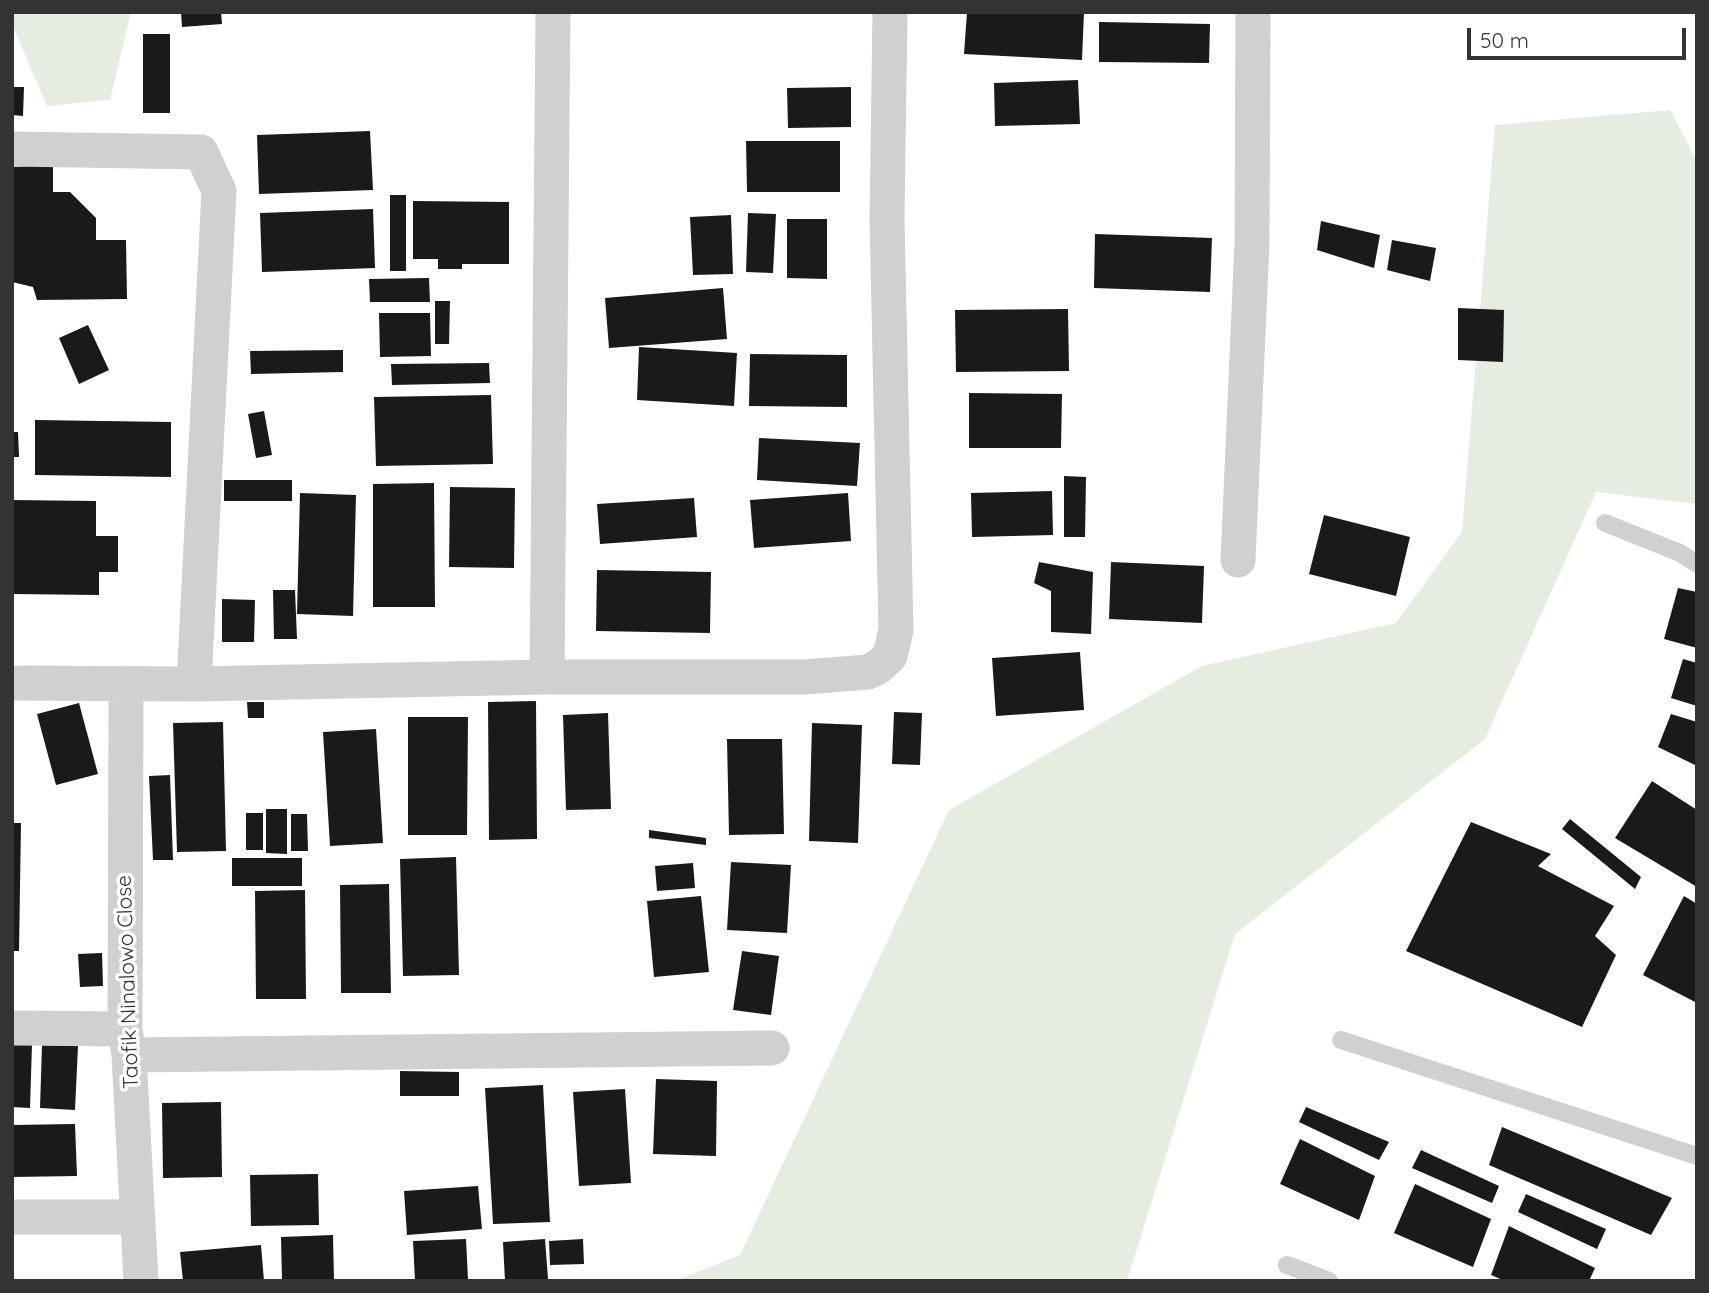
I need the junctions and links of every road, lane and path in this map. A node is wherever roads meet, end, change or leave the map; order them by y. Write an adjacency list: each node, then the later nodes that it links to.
1 (554, 12): 8 (street)
2 (890, 12): 8 (street)
3 (1253, 12): 6 (street)
4 (12, 149): 11 (street)
5 (1605, 523): 7 (lane)
6 (1238, 560)
7 (1697, 564)
8 (547, 677): 11 (street)
9 (12, 683): 10 (street)
10 (127, 684): 11 (street); 14 (street, Taofik Ninalowo Close)
11 (194, 684)
12 (12, 1028): 14 (street)
13 (1341, 1040): 16 (lane)
14 (127, 1042): 15 (street); 18 (street, Taofik Ninalowo Close)
15 (772, 1048)
16 (1697, 1156)
17 (12, 1217): 18 (street)
18 (138, 1217): 20 (street, Taofik Ninalowo Close)
19 (1287, 1265): 21 (lane)
20 (141, 1281)
21 (1329, 1281)

